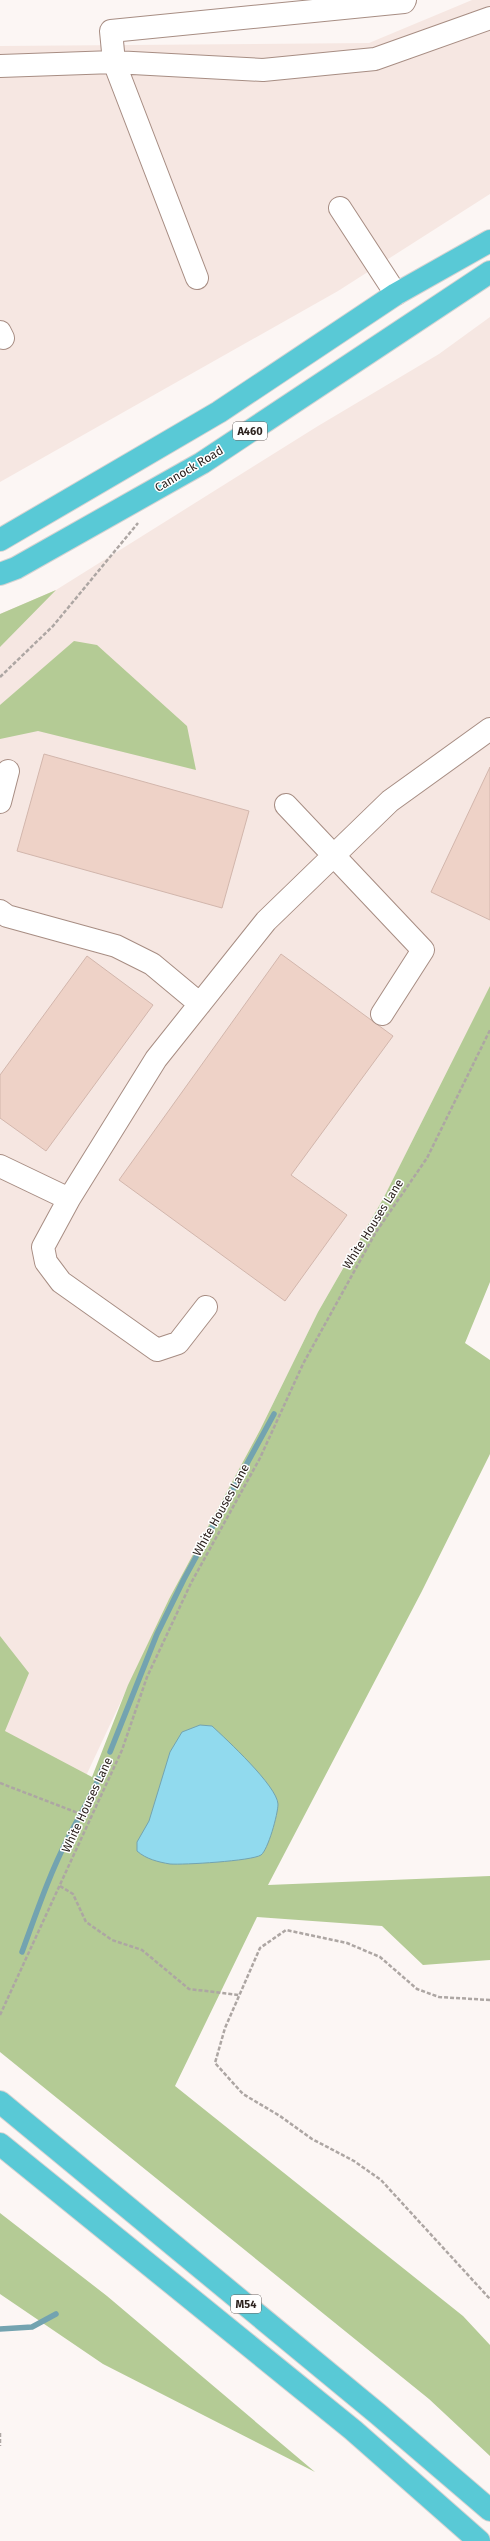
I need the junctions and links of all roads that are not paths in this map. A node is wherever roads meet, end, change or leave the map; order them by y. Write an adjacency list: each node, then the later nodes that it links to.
1 (406, 0): 3 (street)
2 (490, 18): 3 (street)
3 (114, 62): 4 (street); 8 (street)
4 (0, 66)
5 (340, 208): 9 (street)
6 (490, 241): 9 (highway, A460)
7 (490, 272): 11 (highway, Cannock Road / A460)
8 (197, 278)
9 (396, 294): 10 (highway, A460)
10 (0, 540)
11 (0, 574)
12 (490, 729): 16 (street)
13 (8, 772): 14 (street)
14 (0, 802)
15 (286, 805): 16 (street)
16 (334, 856): 18 (street); 19 (street)
17 (0, 911): 18 (street)
18 (200, 1004): 21 (street)
19 (382, 1014)
20 (0, 1166): 21 (street)
21 (69, 1199): 22 (street)
22 (206, 1307)
23 (0, 2102): 25 (highway, M54)
24 (0, 2144): 26 (highway, M54)
25 (490, 2510)
26 (480, 2541)

